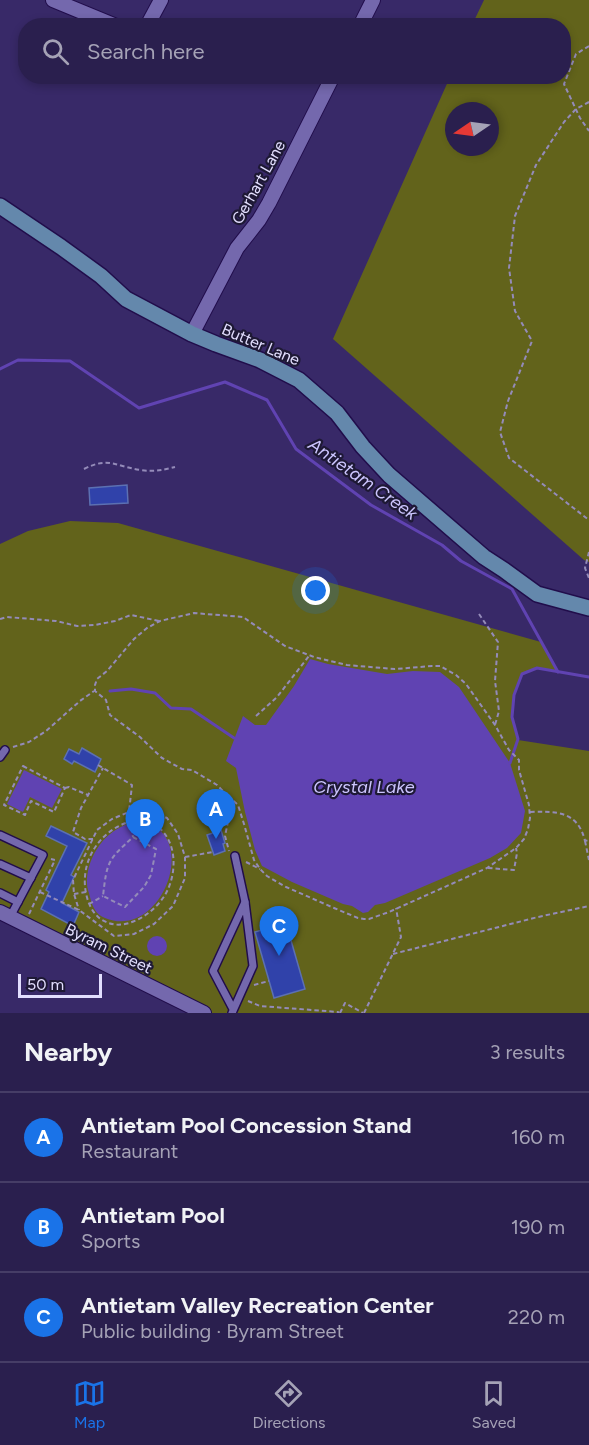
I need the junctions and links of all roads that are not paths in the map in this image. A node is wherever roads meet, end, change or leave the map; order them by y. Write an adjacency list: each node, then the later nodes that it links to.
1 (53, 0): 4 (street)
2 (161, 0): 5 (street)
3 (373, 0): 6 (street)
4 (97, 18)
5 (151, 18)
6 (364, 18)
7 (329, 84): 9 (street, Gerhart Lane)
8 (0, 206): 9 (street, Butter Lane)
9 (192, 334): 10 (street, Butter Lane)
10 (589, 608)
11 (5, 750): 12 (lane)
12 (0, 757)
13 (0, 835): 16 (lane)
14 (235, 856): 19 (lane)
15 (0, 864): 16 (lane)
16 (31, 878): 18 (lane)
17 (0, 893): 18 (lane)
18 (18, 902): 20 (lane)
19 (245, 902): 21 (lane); 21 (lane)
20 (5, 915): 22 (street, Byram Street)
21 (232, 1011)
22 (204, 1013)

